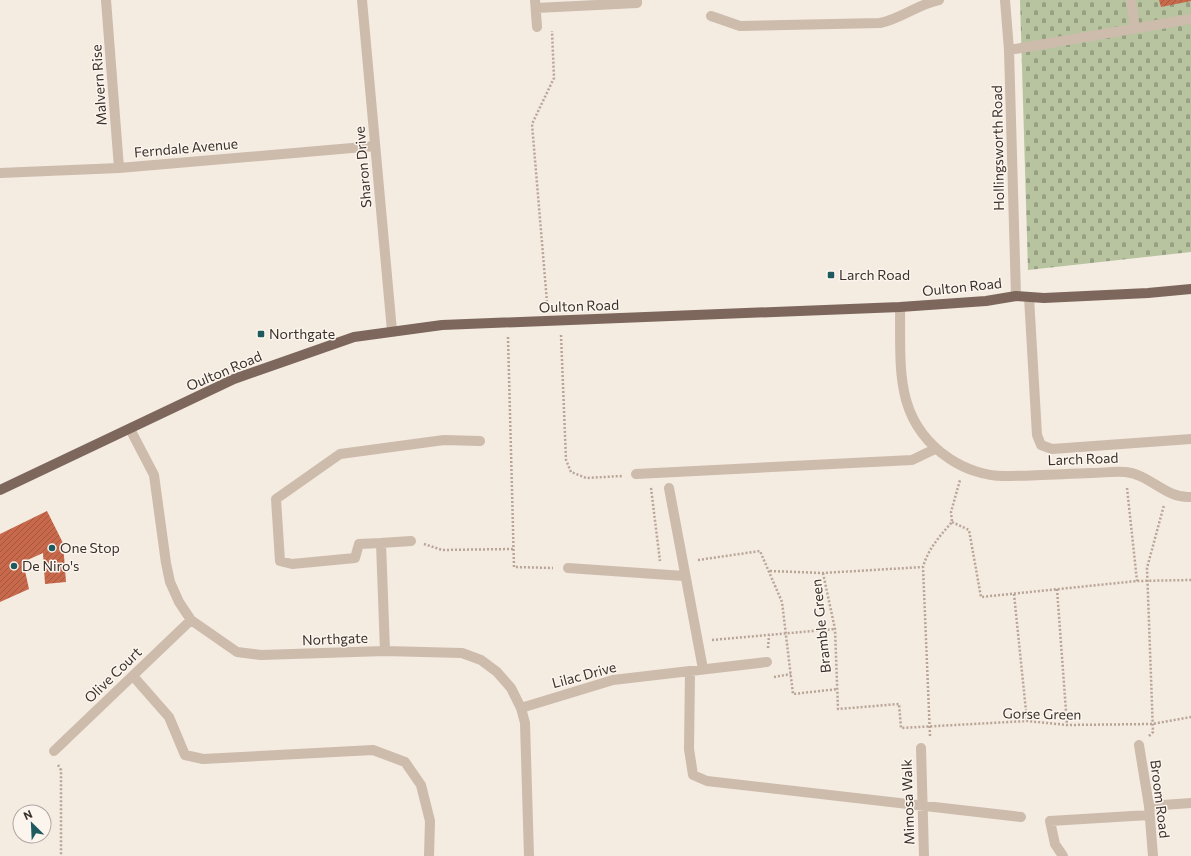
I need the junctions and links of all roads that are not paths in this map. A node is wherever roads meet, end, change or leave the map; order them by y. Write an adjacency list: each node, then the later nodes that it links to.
1 (106, 0): 14 (street, Malvern Rise)
2 (362, 0): 13 (street, Sharon Drive)
3 (637, 0): 7 (street)
4 (939, 0): 8 (street)
5 (1006, 0): 12 (street, Hollingsworth Road)
6 (1131, 0): 11 (street)
7 (535, 4): 10 (street)
8 (711, 16)
9 (1191, 19): 11 (street)
10 (537, 27)
11 (1135, 29): 12 (street)
12 (1009, 50): 17 (street, Hollingsworth Road)
13 (375, 146): 14 (street, Ferndale Avenue); 20 (street, Sharon Drive)
14 (119, 168): 15 (street, Ferndale Avenue)
15 (0, 173)
16 (1191, 289): 18 (main road, Oulton Road)
17 (1016, 296): 18 (main road, Oulton Road); 19 (main road, Oulton Road)
18 (1029, 297): 22 (street)
19 (900, 307): 20 (main road, Oulton Road); 24 (street, Larch Road)
20 (392, 331): 21 (main road, Oulton Road)
21 (130, 429): 27 (main road, Oulton Road); 33 (street, Northgate)
22 (1191, 439)
23 (480, 441): 30 (street)
24 (935, 449): 25 (street); 28 (street, Larch Road)
25 (636, 474)
26 (669, 488): 32 (street)
27 (0, 490)
28 (1191, 497)
29 (411, 541): 30 (street)
30 (381, 543): 34 (street)
31 (571, 568): 32 (street)
32 (684, 576): 36 (street)
33 (191, 620): 34 (street, Northgate); 38 (street, Olive Court)
34 (385, 651): 39 (street, Northgate)
35 (767, 662): 36 (street, Lilac Drive)
36 (703, 669): 37 (street, Lilac Drive)
37 (690, 671): 39 (street, Lilac Drive); 44 (street)
38 (133, 676): 42 (street, Olive Court); 47 (street)
39 (521, 708): 48 (street, Northgate)
40 (1139, 745): 45 (street, Broom Road)
41 (921, 748): 44 (street, Mimosa Walk)
42 (54, 751)
43 (1191, 803): 45 (street)
44 (923, 806): 46 (street); 49 (street, Mimosa Walk)
45 (1149, 810): 50 (street); 51 (street, Broom Road)
46 (1021, 817)
47 (429, 856)
48 (529, 856)
49 (924, 856)
50 (1062, 856)
51 (1153, 856)

